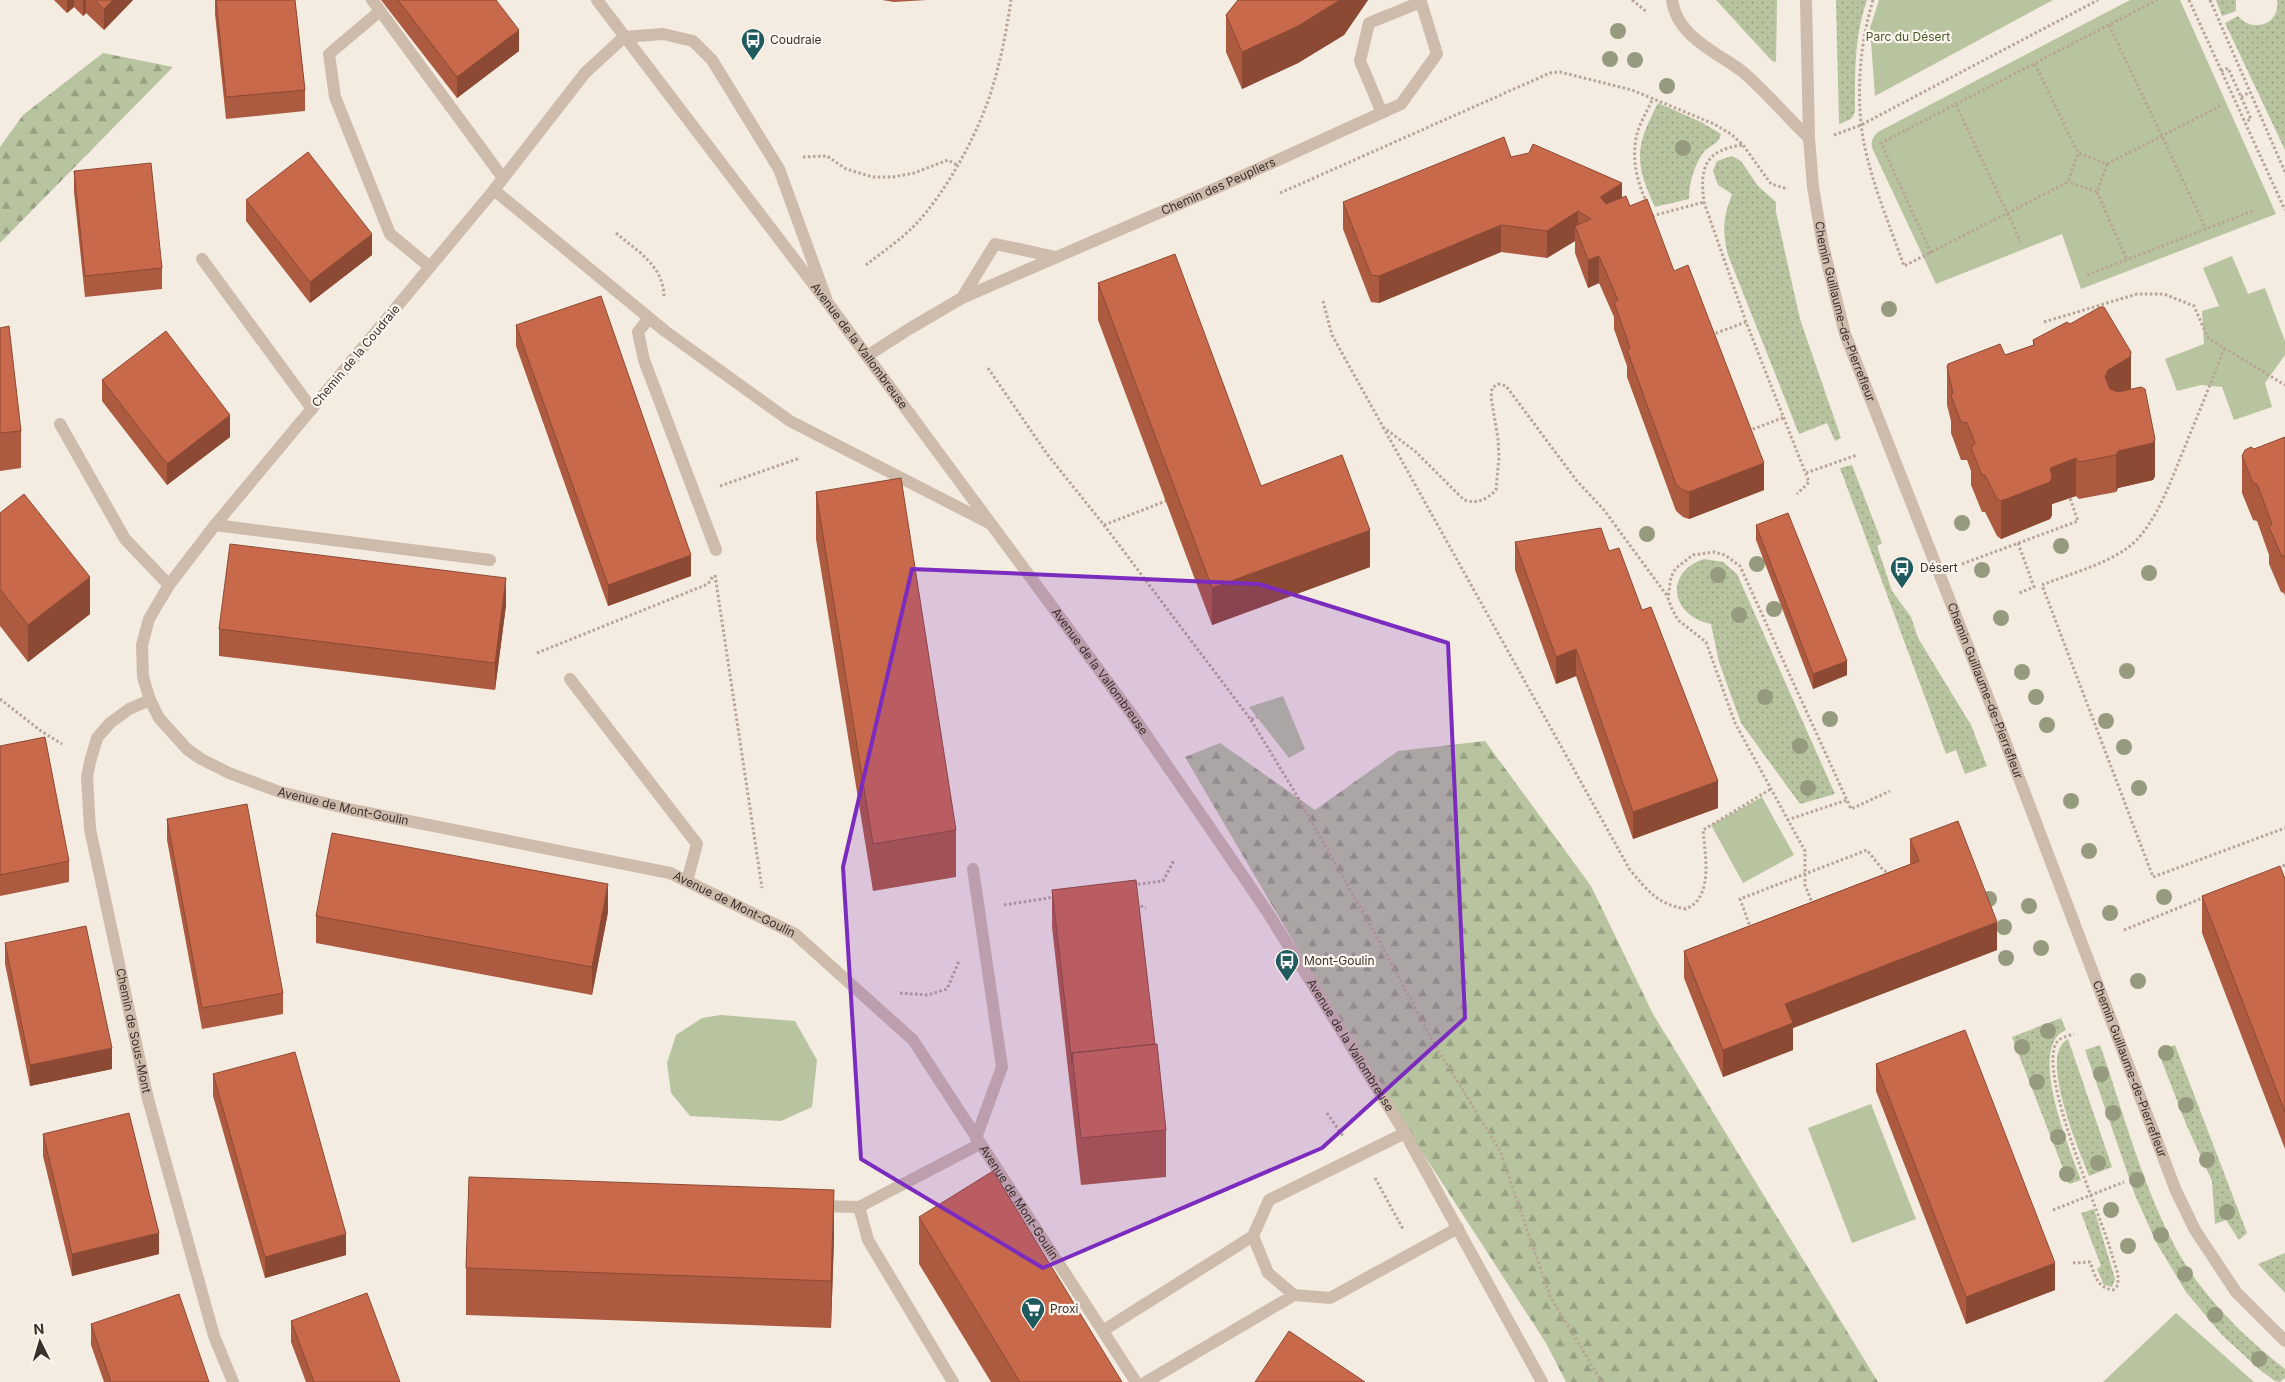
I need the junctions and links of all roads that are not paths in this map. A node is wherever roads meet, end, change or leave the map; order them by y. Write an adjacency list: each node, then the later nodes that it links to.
1 (372, 0): 5 (street)
2 (597, 0): 6 (street, Avenue de la Vallombreuse)
3 (1672, 0): 8 (street)
4 (1806, 0): 8 (street, Chemin Guillaume-de-Pierrefleur)
5 (380, 11): 9 (street); 13 (street)
6 (624, 37): 9 (street, Chemin de la Coudraie); 15 (street, Avenue de la Vallombreuse); 15 (street)
7 (1382, 113): 7 (street, Chemin des Peupliers); 11 (street, Chemin des Peupliers)
8 (1808, 138): 37 (street, Chemin Guillaume-de-Pierrefleur)
9 (503, 178): 10 (street, Chemin de la Coudraie)
10 (494, 190): 13 (street, Chemin de la Coudraie); 16 (street)
11 (1056, 257): 14 (street, Chemin des Peupliers); 14 (street, Chemin des Peupliers)
12 (202, 259): 18 (street)
13 (430, 266): 18 (street, Chemin de la Coudraie)
14 (962, 298): 17 (street, Chemin des Peupliers)
15 (827, 302): 17 (street, Avenue de la Vallombreuse)
16 (649, 318): 20 (street); 22 (street)
17 (867, 356): 20 (street, Avenue de la Vallombreuse)
18 (312, 409): 21 (street, Chemin de la Coudraie)
19 (60, 424): 24 (street)
20 (988, 523): 29 (street, Avenue de la Vallombreuse)
21 (215, 525): 23 (street); 24 (street, Chemin de la Coudraie)
22 (716, 550)
23 (490, 560)
24 (169, 585): 26 (street, Chemin de la Coudraie)
25 (570, 679): 28 (street)
26 (150, 700): 28 (street, Avenue de Mont-Goulin); 38 (street, Chemin de Sous-Mont)
27 (973, 869): 30 (street)
28 (687, 881): 30 (street, Avenue de Mont-Goulin)
29 (1405, 1133): 33 (street, Avenue de la Vallombreuse); 34 (street)
30 (978, 1141): 32 (street); 36 (street, Avenue de Mont-Goulin)
31 (810, 1206): 32 (street)
32 (859, 1207): 39 (street)
33 (1458, 1228): 35 (street); 42 (street, Avenue de la Vallombreuse)
34 (1253, 1236): 35 (street); 36 (street)
35 (1294, 1295): 41 (street)
36 (1104, 1330): 40 (street, Avenue de Mont-Goulin)
37 (2285, 1341)
38 (233, 1382)
39 (953, 1382)
40 (1136, 1382)
41 (1146, 1382)
42 (1542, 1382)

